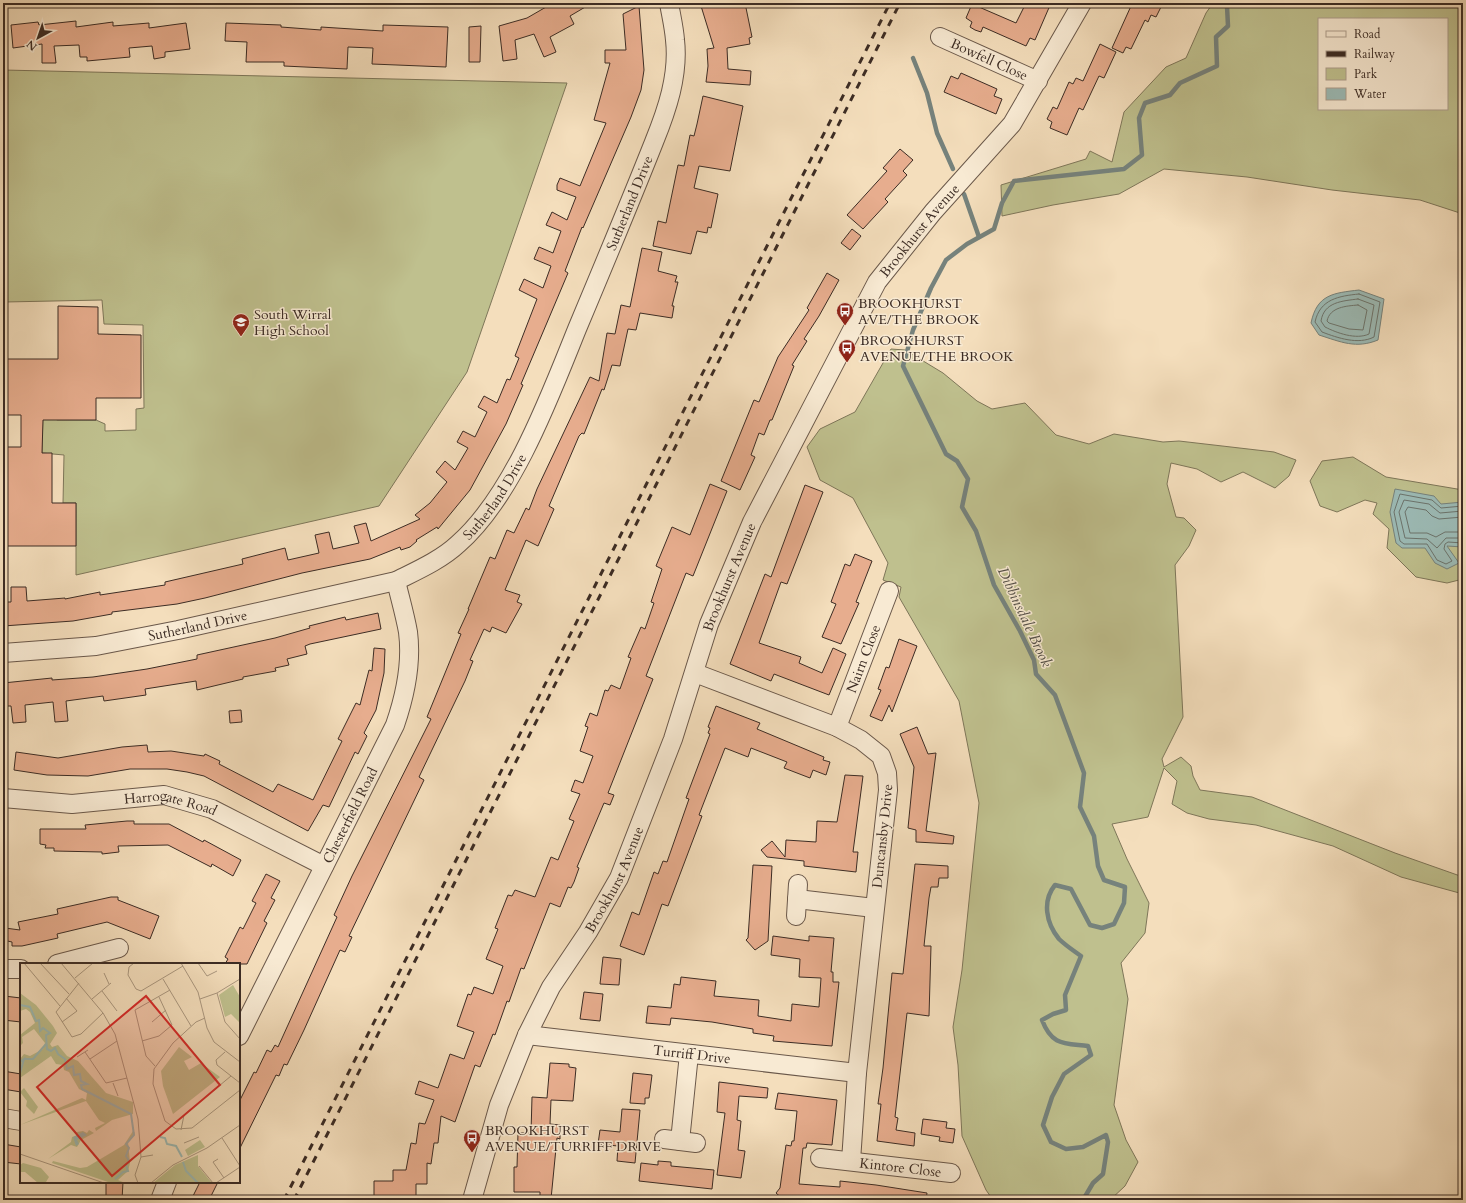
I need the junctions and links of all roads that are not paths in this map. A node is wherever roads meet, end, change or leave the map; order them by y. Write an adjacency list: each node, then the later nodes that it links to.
1 (669, 3): 5 (street, Sutherland Drive)
2 (1082, 3): 4 (street, Brookhurst Avenue)
3 (940, 37): 4 (street, Bowfell Close)
4 (1038, 81): 8 (street, Brookhurst Avenue)
5 (396, 581): 7 (street, Sutherland Drive); 11 (street, Chesterfield Road)
6 (889, 590): 9 (street, Nairn Close)
7 (3, 653)
8 (695, 673): 9 (street, Duncansby Drive); 19 (street, Brookhurst Avenue)
9 (837, 727): 12 (street, Duncansby Drive)
10 (3, 798): 11 (street, Harrogate Road)
11 (324, 866): 18 (street, Chesterfield Road)
12 (874, 908): 13 (street); 21 (street, Duncansby Drive)
13 (796, 916)
14 (119, 948): 15 (street)
15 (61, 963)
16 (3, 969): 17 (street)
17 (20, 969)
18 (240, 1034)
19 (527, 1035): 20 (street, Turriff Drive); 30 (street, Brookhurst Avenue)
20 (689, 1054): 21 (street, Turriff Drive); 24 (street)
21 (857, 1073): 26 (street, Kintore Close)
22 (3, 1118): 23 (street)
23 (20, 1121)
24 (680, 1141)
25 (820, 1158): 26 (street, Kintore Close)
26 (851, 1161): 27 (street, Kintore Close)
27 (951, 1173)
28 (167, 1183): 29 (street)
29 (160, 1200)
30 (472, 1200)

